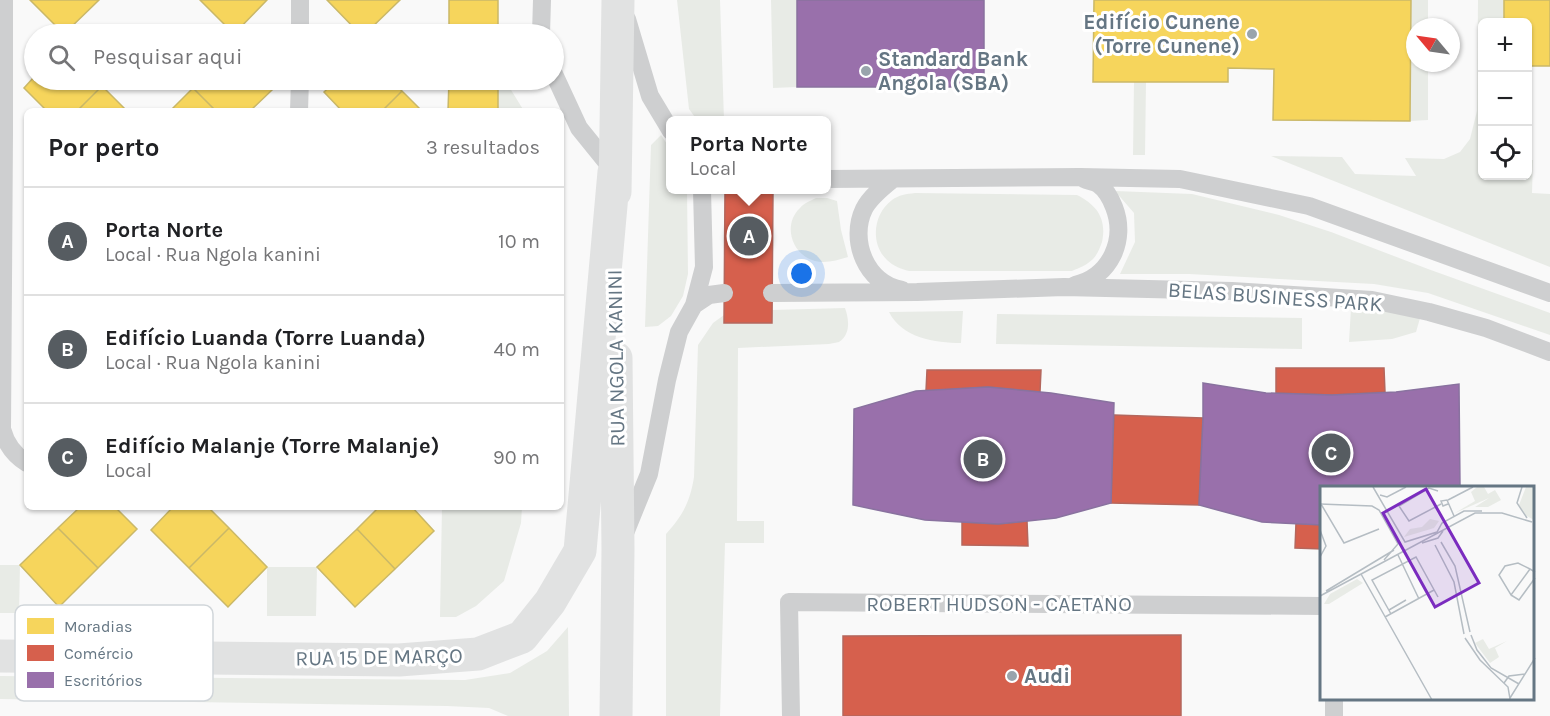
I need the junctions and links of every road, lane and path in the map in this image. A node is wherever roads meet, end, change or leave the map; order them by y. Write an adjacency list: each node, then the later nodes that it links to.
1 (3, 0): 23 (lane)
2 (300, 0): 5 (lane)
3 (542, 0): 6 (lane)
4 (620, 0): 10 (lane); 11 (street, RUA NGOLA KANINI)
5 (300, 24)
6 (541, 24)
7 (300, 90): 9 (lane)
8 (561, 90): 11 (lane)
9 (299, 108)
10 (666, 123)
11 (614, 172): 24 (street, RUA NGOLA KANINI); 28 (street, RUA 15 DE MARÇO)
12 (1080, 177): 13 (lane); 16 (lane, BELAS BUSINESS PARK); 20 (lane)
13 (893, 178): 14 (lane); 17 (lane, BELAS BUSINESS PARK)
14 (831, 179)
15 (702, 194): 21 (lane)
16 (1064, 287): 17 (lane, BELAS BUSINESS PARK); 22 (lane, BELAS BUSINESS PARK)
17 (917, 292): 19 (lane, BELAS BUSINESS PARK)
18 (724, 293): 21 (lane)
19 (772, 293)
20 (1550, 293)
21 (694, 305): 24 (lane)
22 (1550, 352)
23 (24, 461)
24 (618, 549): 29 (street, RUA NGOLA KANINI)
25 (1320, 606): 30 (lane, ROBERT HUDSON - CAETANO)
26 (0, 656): 27 (street, RUA 15 DE MARÇO)
27 (15, 656)
28 (213, 658)
29 (616, 716)
30 (791, 716)

